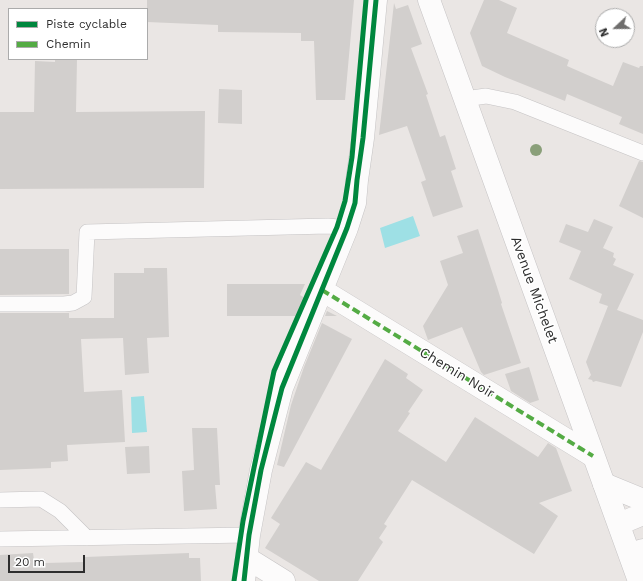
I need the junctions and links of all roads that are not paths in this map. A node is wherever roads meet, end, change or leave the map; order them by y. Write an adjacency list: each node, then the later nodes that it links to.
1 (376, 0): 5 (street)
2 (429, 0): 3 (street, Avenue Michelet)
3 (465, 99): 4 (lane); 8 (street, Avenue Michelet)
4 (643, 154)
5 (347, 228): 6 (street); 7 (lane)
6 (322, 290): 8 (street, Chemin Noir); 14 (street)
7 (0, 304)
8 (593, 456): 9 (street, Avenue Michelet)
9 (604, 484): 11 (street); 13 (street, Avenue Michelet)
10 (0, 500): 15 (lane)
11 (643, 500)
12 (643, 514): 13 (street)
13 (618, 524): 17 (street, Avenue Michelet)
14 (249, 535): 15 (lane); 18 (street)
15 (87, 538): 16 (lane)
16 (0, 539)
17 (636, 552): 21 (street, Avenue Michelet)
18 (247, 558): 19 (street); 20 (street)
19 (244, 581)
20 (284, 581)
21 (639, 581)

